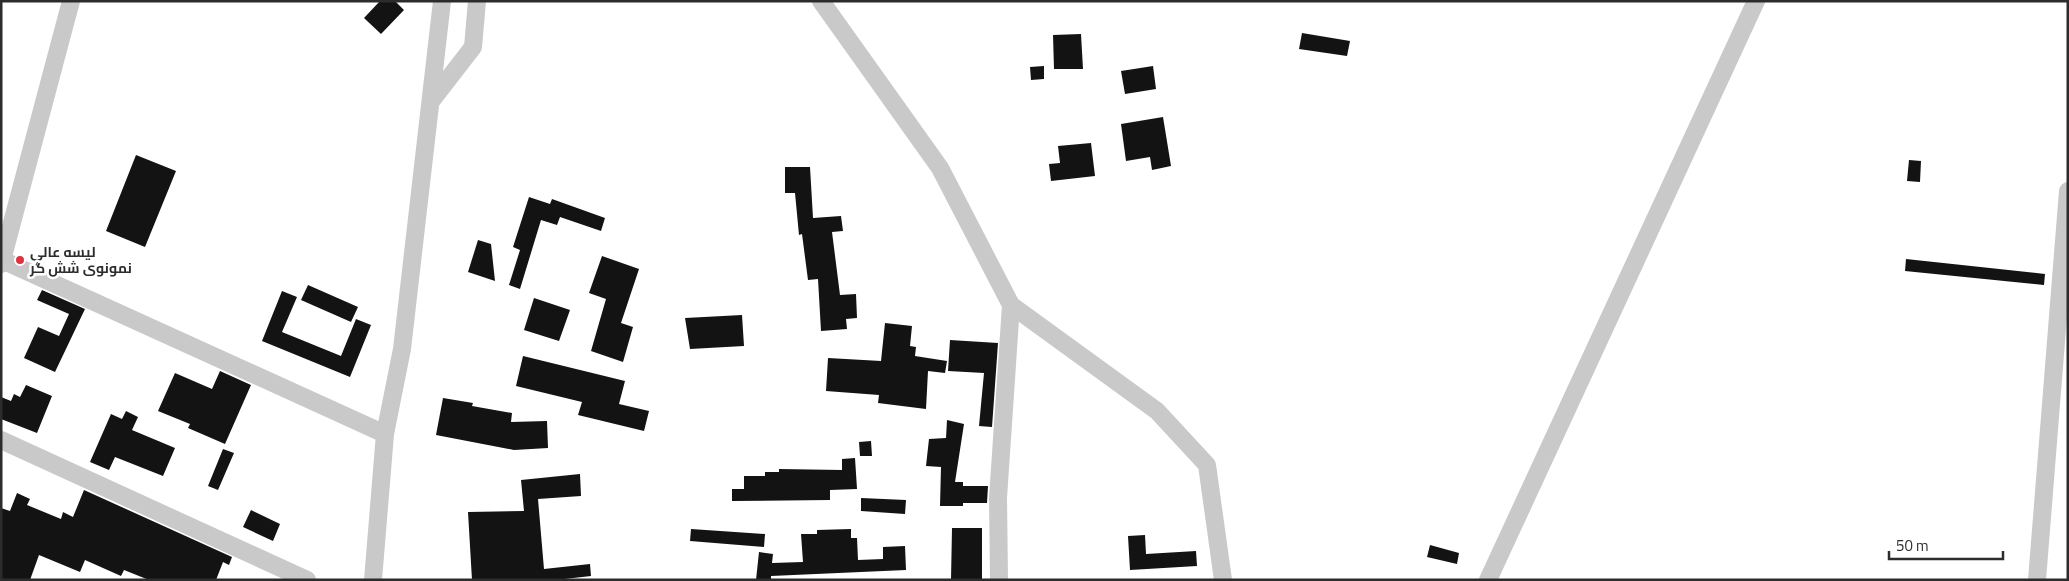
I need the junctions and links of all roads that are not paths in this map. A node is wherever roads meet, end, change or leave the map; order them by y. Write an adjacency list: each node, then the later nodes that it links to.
1 (71, 1): 8 (street)
2 (442, 1): 6 (street)
3 (477, 1): 6 (street)
4 (821, 1): 9 (street)
5 (1756, 1): 16 (street)
6 (432, 100): 10 (street)
7 (2068, 191): 17 (street)
8 (2, 262): 10 (street)
9 (1012, 305): 14 (street); 15 (street)
10 (385, 434): 13 (street)
11 (1, 440): 12 (street)
12 (307, 580)
13 (373, 580)
14 (998, 580)
15 (1223, 580)
16 (1488, 580)
17 (2037, 580)

